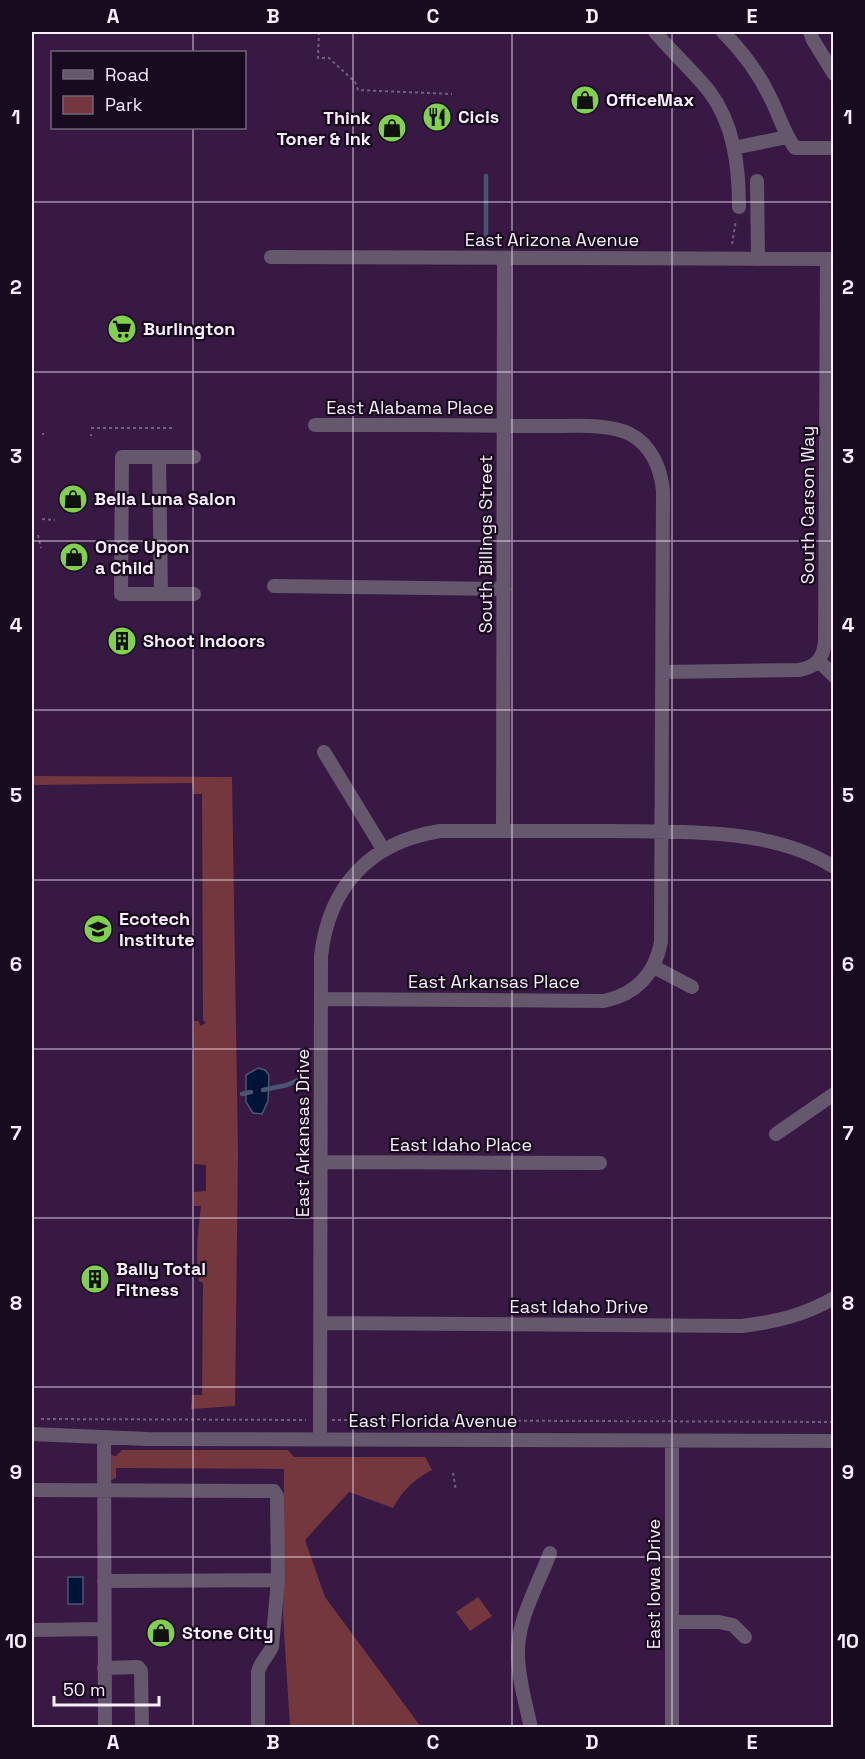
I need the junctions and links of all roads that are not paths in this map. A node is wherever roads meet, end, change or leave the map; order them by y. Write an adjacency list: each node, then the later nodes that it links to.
1 (655, 32): 6 (street)
2 (723, 32): 5 (street)
3 (810, 32): 4 (street)
4 (834, 74)
5 (787, 137): 6 (street); 7 (street)
6 (734, 148): 9 (street)
7 (834, 148)
8 (757, 181): 12 (street)
9 (739, 207)
10 (271, 257): 11 (street, East Arizona Avenue)
11 (504, 258): 12 (street, East Arizona Avenue); 16 (street, South Billings Street)
12 (758, 259): 13 (street, East Arizona Avenue)
13 (830, 259): 14 (street, South Carson Way)
14 (830, 342): 19 (street, South Carson Way)
15 (315, 425): 16 (street, East Alabama Place)
16 (504, 426): 22 (street, South Billings Street); 26 (street, East Alabama Place)
17 (159, 457): 18 (street); 23 (street); 23 (street)
18 (194, 457)
19 (830, 459): 20 (street, South Carson Way)
20 (829, 576): 25 (street, South Carson Way)
21 (274, 586): 22 (street)
22 (504, 589): 29 (street, South Billings Street)
23 (161, 594): 24 (street)
24 (194, 594)
25 (819, 661): 26 (street); 27 (street)
26 (662, 672): 30 (street, East Arkansas Place)
27 (834, 676)
28 (324, 752): 31 (street)
29 (503, 831): 30 (street, East Arkansas Drive); 31 (street, East Arkansas Drive)
30 (662, 832): 32 (street, East Arkansas Drive); 33 (street, East Arkansas Place)
31 (383, 849): 35 (street, East Arkansas Drive)
32 (834, 867)
33 (654, 967): 34 (street); 35 (street, East Arkansas Place)
34 (692, 987)
35 (321, 999): 38 (street, East Arkansas Drive)
36 (834, 1094): 37 (street)
37 (776, 1134)
38 (321, 1162): 39 (street, East Idaho Place); 41 (street, East Arkansas Drive)
39 (600, 1163)
40 (834, 1298): 41 (street, East Idaho Drive)
41 (320, 1323): 44 (street, East Arkansas Drive)
42 (32, 1434): 43 (street, East Florida Avenue)
43 (104, 1438): 44 (street, East Florida Avenue); 48 (street)
44 (320, 1439): 45 (street, East Florida Avenue)
45 (672, 1441): 46 (street, East Florida Avenue); 52 (street, East Iowa Drive)
46 (834, 1441)
47 (32, 1490): 48 (street)
48 (103, 1492): 50 (street); 51 (street)
49 (550, 1553): 60 (street)
50 (278, 1580): 51 (street); 59 (street)
51 (104, 1581): 53 (street)
52 (672, 1622): 55 (street); 61 (street, East Iowa Drive)
53 (104, 1629): 54 (street); 56 (street)
54 (32, 1630)
55 (745, 1637)
56 (104, 1668): 57 (street); 58 (street)
57 (105, 1728)
58 (142, 1728)
59 (258, 1728)
60 (531, 1728)
61 (672, 1728)

